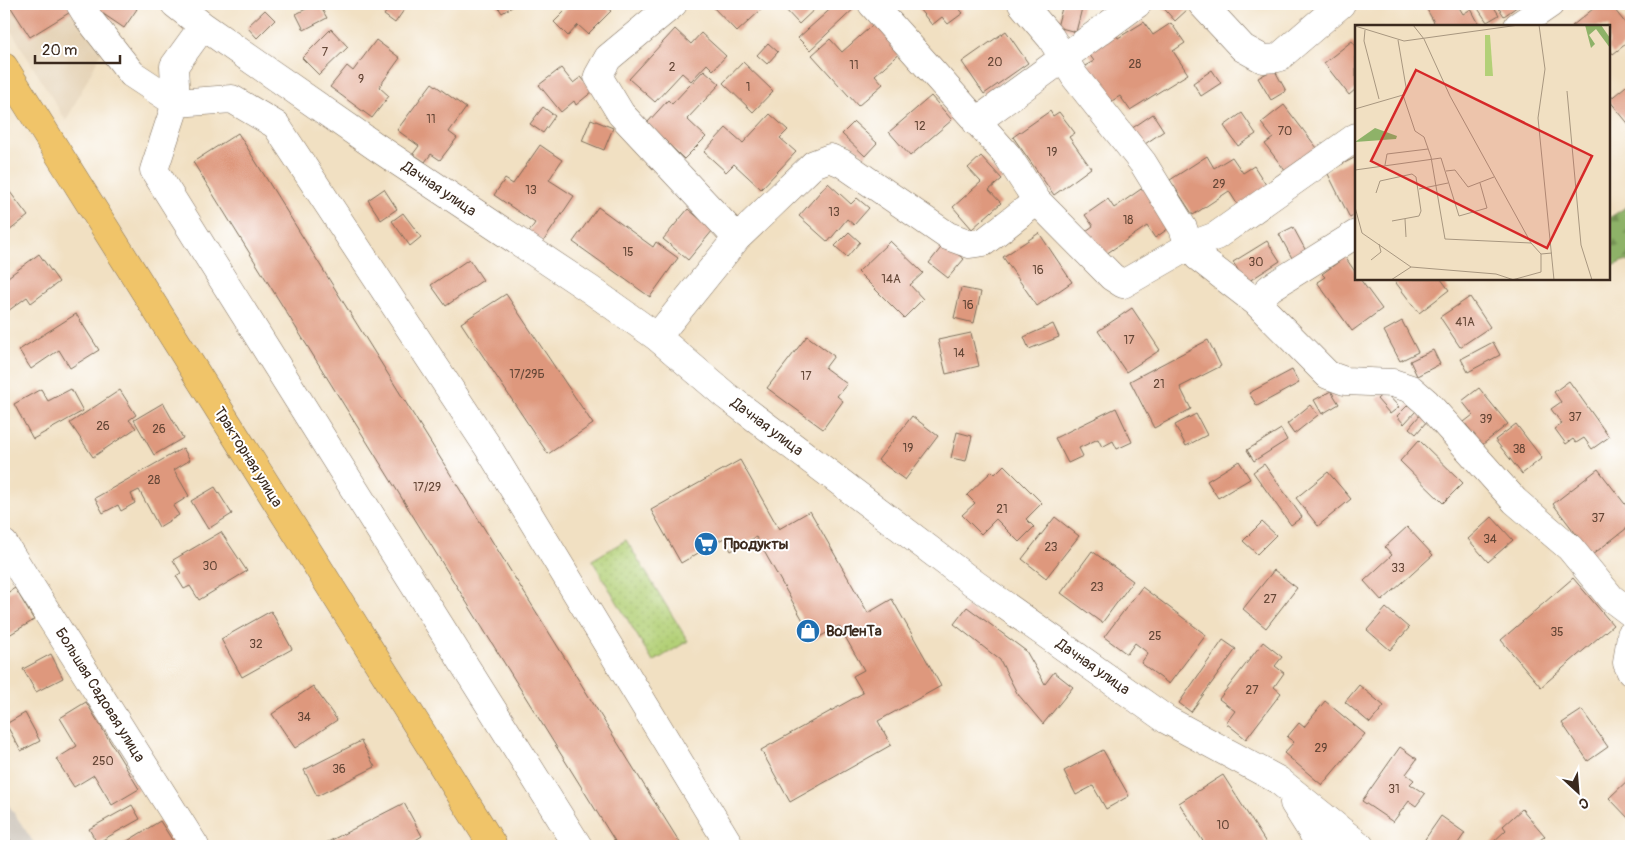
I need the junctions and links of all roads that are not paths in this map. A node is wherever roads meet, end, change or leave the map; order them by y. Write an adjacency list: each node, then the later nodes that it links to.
1 (80, 4): 14 (street)
2 (175, 4): 11 (street, Дачная улица)
3 (673, 4): 19 (street)
4 (872, 4): 15 (street)
5 (1022, 4): 12 (street)
6 (1136, 4): 12 (street)
7 (1202, 4): 8 (street)
8 (1341, 4)
9 (1550, 4): 10 (street)
10 (1519, 25)
11 (203, 26): 14 (street); 22 (street, Дачная улица)
12 (1063, 57): 15 (street); 20 (street)
13 (4, 67): 29 (main road, Тракторная улица)
14 (176, 102): 30 (street); 31 (street)
15 (976, 122): 17 (street)
16 (1355, 138): 20 (street)
17 (1037, 201): 19 (street); 20 (street)
18 (1355, 235): 21 (street)
19 (737, 238): 22 (street)
20 (1189, 246): 21 (street)
21 (1256, 302): 24 (street)
22 (657, 337): 27 (street, Дачная улица)
23 (4, 544): 28 (street, Большая Садовая улица)
24 (1631, 613)
25 (1631, 635): 26 (street)
26 (1631, 672)
27 (1278, 780): 32 (street); 33 (street, Дачная улица)
28 (195, 846)
29 (493, 846)
30 (578, 846)
31 (730, 846)
32 (1321, 846)
33 (1360, 846)

